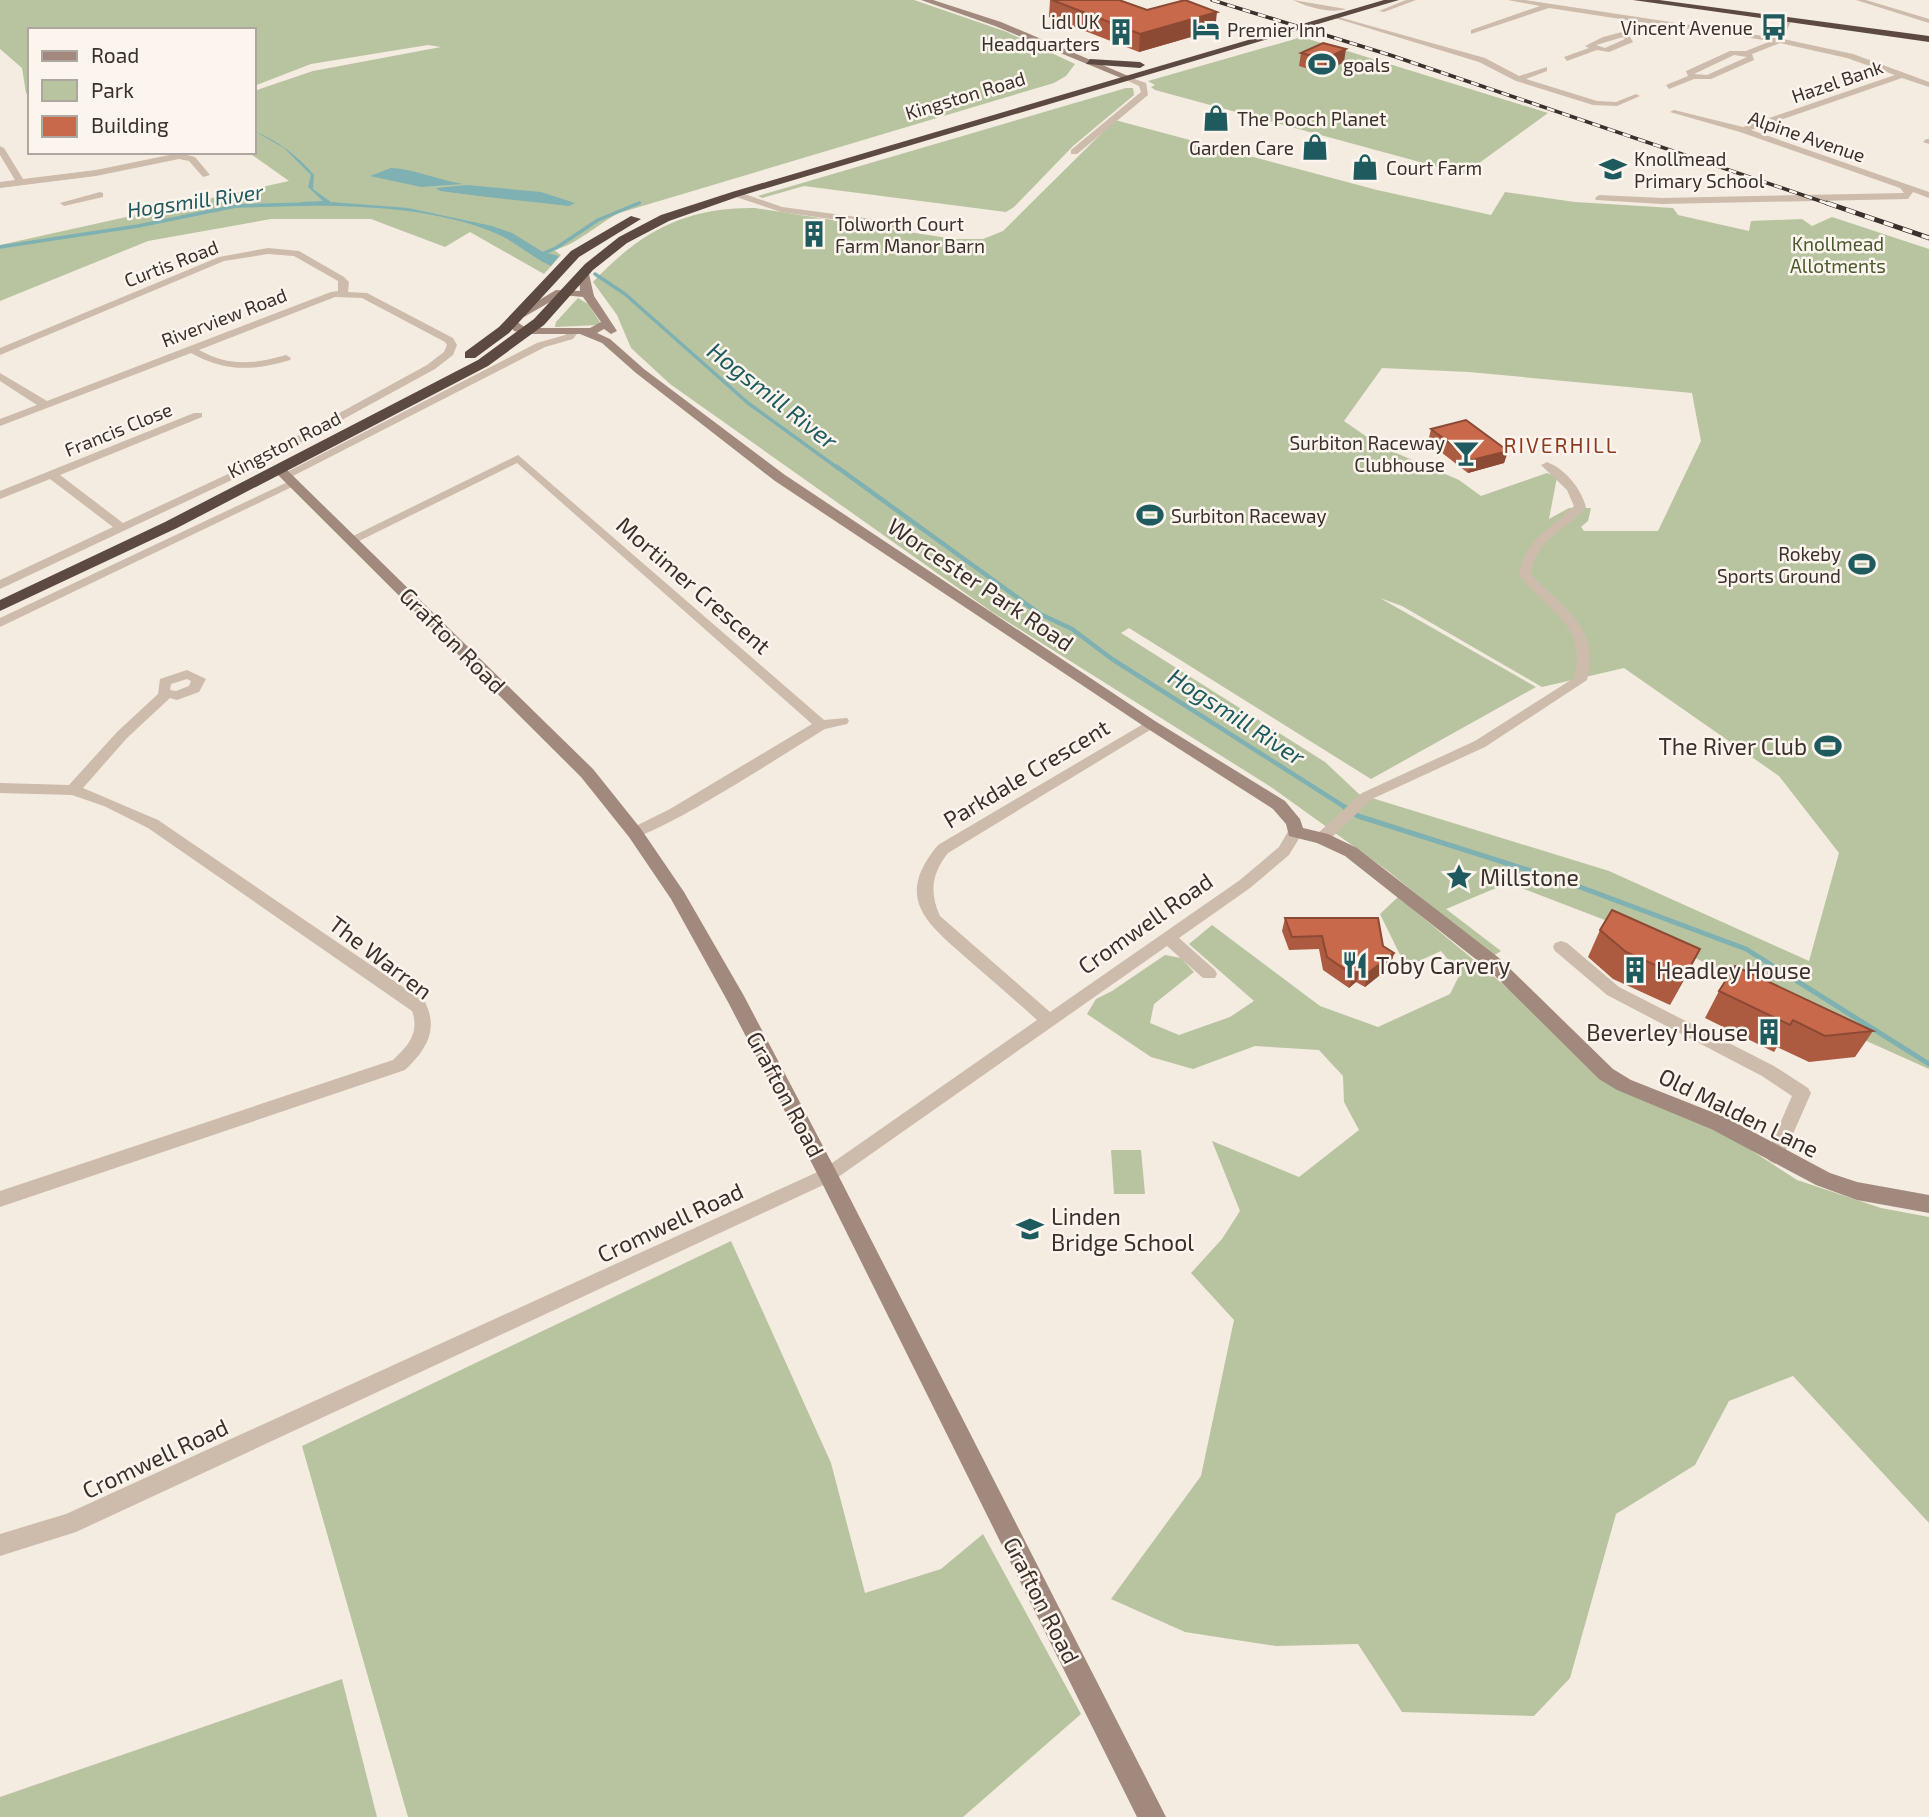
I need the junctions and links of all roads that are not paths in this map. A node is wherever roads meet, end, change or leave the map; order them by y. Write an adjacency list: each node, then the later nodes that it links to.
1 (925, 0): 26 (main road)
2 (1296, 0): 14 (street)
3 (1376, 0): 14 (highway, Kingston Road)
4 (1394, 0): 14 (highway, Kingston Road)
5 (1413, 0): 13 (street)
6 (1511, 0): 12 (street)
7 (1638, 0): 15 (highway)
8 (1668, 0): 19 (highway)
9 (1693, 0): 19 (highway)
10 (1717, 0): 19 (highway)
11 (1858, 0): 16 (street)
12 (1549, 5): 17 (street); 18 (street)
13 (1382, 10)
14 (1340, 13): 22 (street); 25 (highway, Kingston Road); 30 (highway, Kingston Road)
15 (1787, 20): 19 (highway); 20 (street)
16 (1929, 21)
17 (1662, 22): 20 (street); 24 (street)
18 (1474, 32)
19 (1929, 36)
20 (1779, 39): 23 (street); 29 (street)
21 (1447, 44): 22 (street)
22 (1437, 47): 32 (street)
23 (1747, 53): 31 (street); 31 (street)
24 (1567, 59)
25 (1140, 65): 26 (highway); 30 (highway, Kingston Road)
26 (1085, 66): 30 (main road)
27 (1544, 69): 32 (street)
28 (1921, 72): 29 (street)
29 (1903, 75): 34 (street); 41 (street, Hazel Bank)
30 (1119, 76): 36 (highway, Kingston Road); 43 (street); 49 (highway, Kingston Road)
31 (1693, 77): 35 (street)
32 (1520, 79): 38 (street)
33 (1071, 82): 36 (highway)
34 (1929, 85)
35 (1669, 87)
36 (1057, 89): 60 (highway, Kingston Road)
37 (1624, 93): 38 (street)
38 (1636, 96): 39 (street)
39 (1649, 100)
40 (1674, 112): 41 (street, Alpine Avenue)
41 (1743, 130): 47 (street, Alpine Avenue)
42 (0, 148): 46 (street)
43 (1073, 152)
44 (206, 174): 45 (street)
45 (74, 176): 46 (street); 54 (street)
46 (20, 181): 48 (street)
47 (1902, 185): 50 (street, Alpine Avenue); 52 (street)
48 (0, 186)
49 (736, 194): 55 (street); 56 (highway, Kingston Road)
50 (1929, 195)
51 (1599, 198): 52 (street)
52 (1895, 198): 53 (street)
53 (1929, 202)
54 (64, 203)
55 (909, 227)
56 (584, 273): 57 (highway, Kingston Road); 59 (main road)
57 (569, 291): 59 (main road); 60 (main road); 62 (highway, Kingston Road)
58 (343, 293): 64 (street, Riverview Road); 66 (street, Curtis Road); 76 (street)
59 (589, 297): 61 (main road)
60 (516, 318): 62 (main road); 79 (highway, Kingston Road)
61 (608, 323): 63 (main road); 65 (main road)
62 (529, 331): 63 (main road); 74 (highway, Kingston Road)
63 (578, 331): 65 (main road); 74 (street)
64 (191, 349): 67 (street); 69 (street, Riverview Road)
65 (620, 351): 85 (main road, Worcester Park Road)
66 (0, 352)
67 (286, 358)
68 (0, 376): 69 (street)
69 (45, 405): 71 (street, Riverview Road)
70 (198, 415): 73 (street, Francis Close)
71 (0, 423)
72 (1547, 465): 90 (street)
73 (51, 474): 75 (street, Francis Close); 76 (street, Francis Close)
74 (285, 476): 77 (main road, Grafton Road); 80 (highway, Kingston Road); 81 (street)
75 (0, 495)
76 (122, 527): 78 (street)
77 (351, 540): 84 (street, Mortimer Crescent); 89 (main road, Grafton Road)
78 (0, 585)
79 (0, 594)
80 (0, 606)
81 (0, 622)
82 (166, 694): 87 (street)
83 (842, 721): 84 (street)
84 (821, 724): 89 (street)
85 (1150, 724): 88 (main road, Worcester Park Road); 94 (street, Parkdale Crescent)
86 (0, 788): 87 (street, The Warren)
87 (73, 790): 97 (street, The Warren)
88 (1295, 832): 90 (main road); 91 (street, Cromwell Road)
89 (635, 833): 96 (main road, Grafton Road)
90 (1322, 838): 95 (main road, Old Malden Lane)
91 (1168, 938): 93 (street); 94 (street, Cromwell Road)
92 (1561, 947): 95 (street)
93 (1209, 974)
94 (1049, 1021): 96 (street, Cromwell Road)
95 (1775, 1156): 98 (main road, Old Malden Lane)
96 (828, 1175): 99 (street, Cromwell Road); 100 (main road, Grafton Road)
97 (0, 1199)
98 (1929, 1204)
99 (0, 1545)
100 (1152, 1817)

